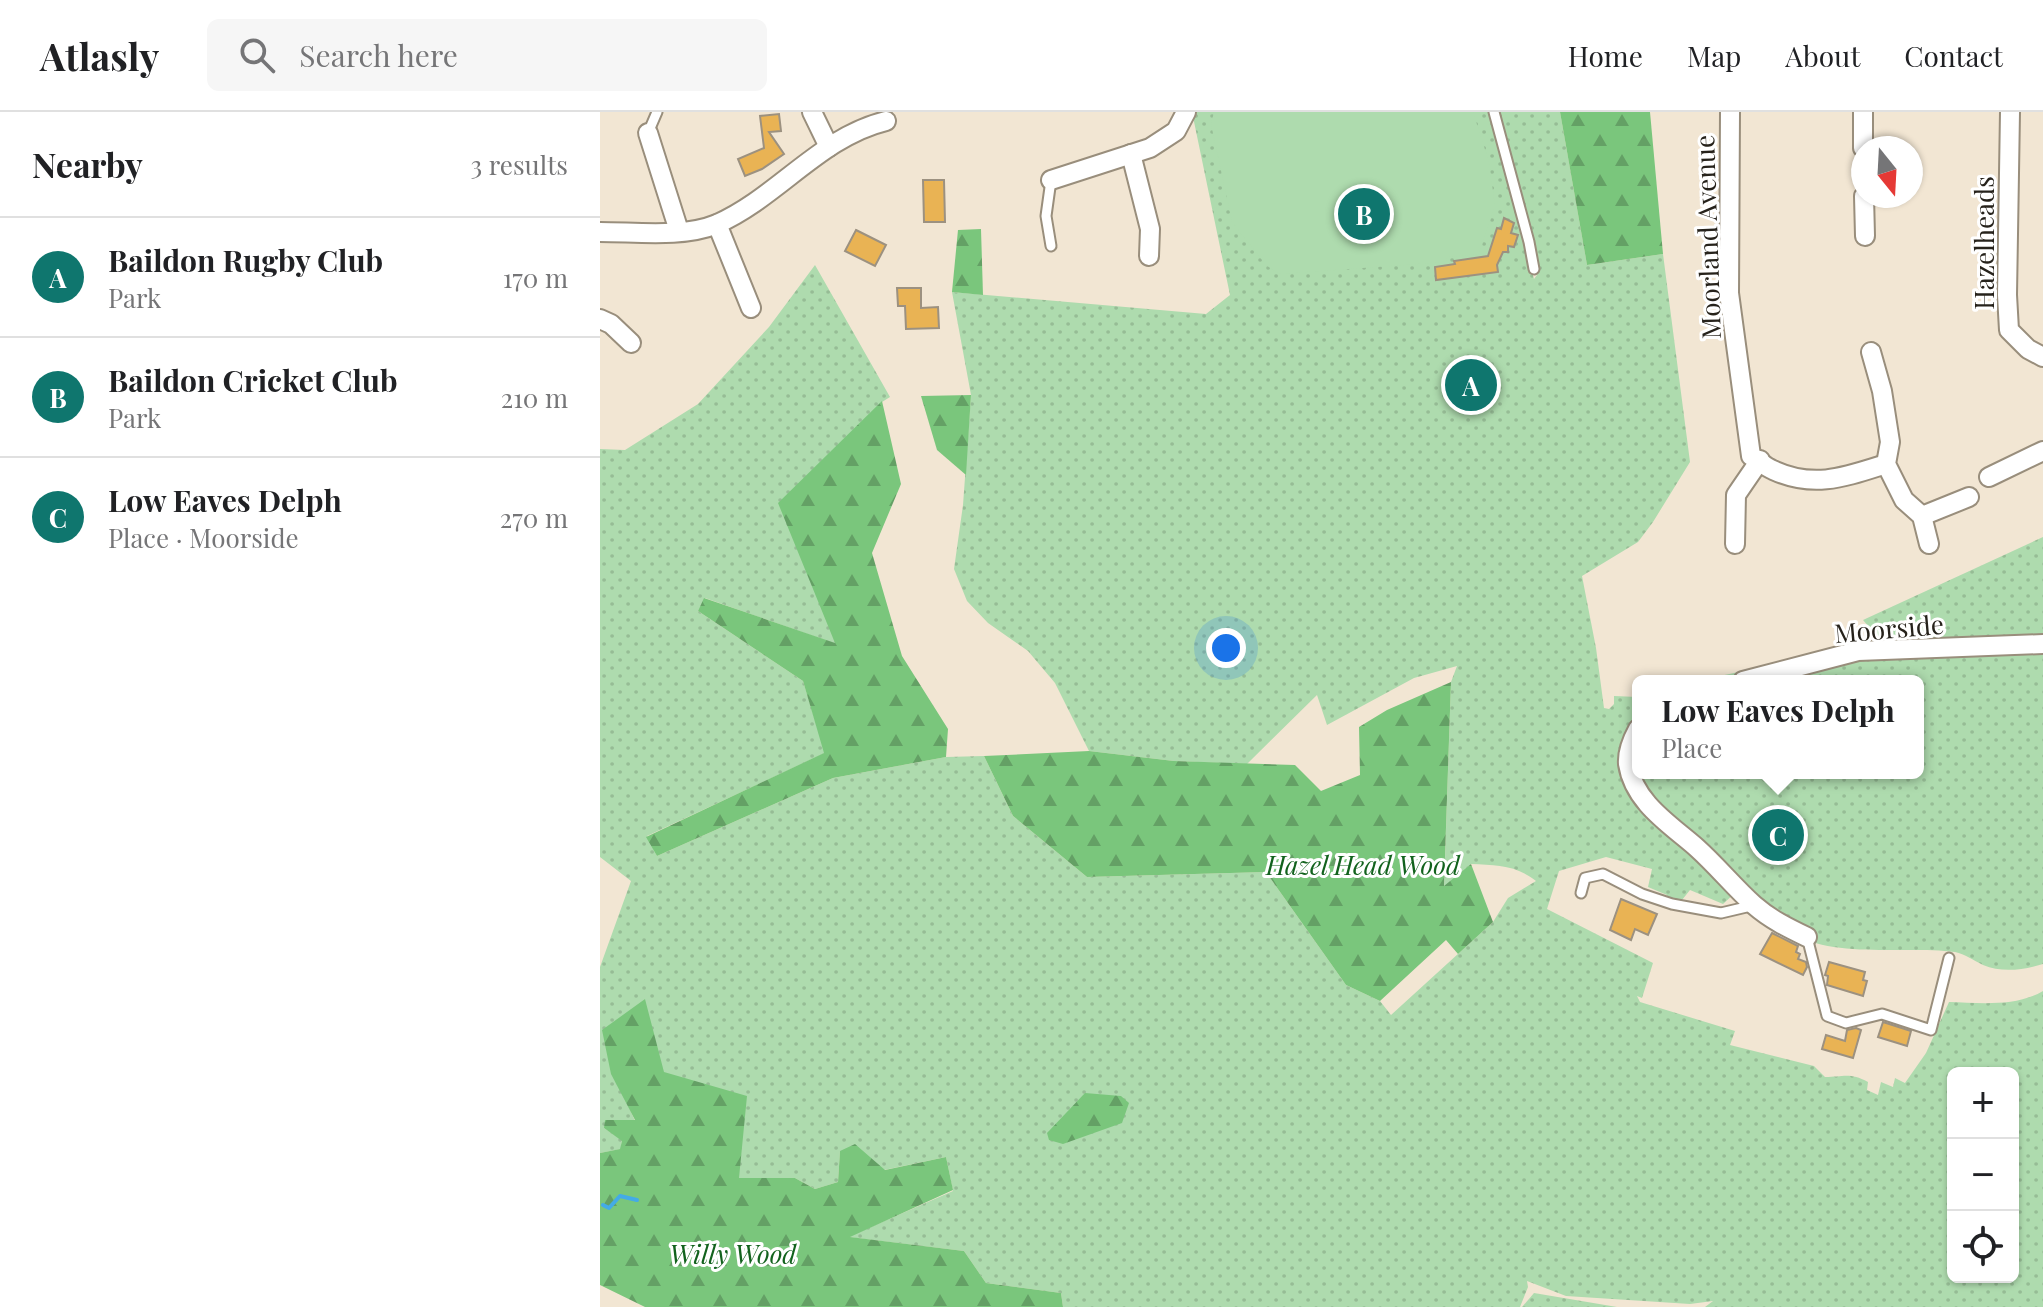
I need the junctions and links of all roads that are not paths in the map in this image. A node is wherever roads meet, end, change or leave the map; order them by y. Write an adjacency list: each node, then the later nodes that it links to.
1 (657, 112): 9 (lane)
2 (812, 112): 11 (street)
3 (1186, 112): 12 (street)
4 (1494, 112): 21 (lane)
5 (1730, 112): 28 (street, Moorland Avenue)
6 (1863, 112): 10 (street)
7 (2010, 112): 26 (street, Hazelheads)
8 (886, 121): 11 (street)
9 (648, 133): 16 (street)
10 (1863, 136)
11 (829, 147): 15 (street)
12 (1131, 154): 13 (street); 20 (street)
13 (1051, 180): 19 (lane)
14 (1864, 208): 18 (street)
15 (717, 224): 16 (street); 22 (street)
16 (679, 231): 17 (street)
17 (600, 232)
18 (1865, 236)
19 (1051, 246)
20 (1149, 256)
21 (1534, 269)
22 (751, 308)
23 (600, 319): 24 (street)
24 (631, 343)
25 (1871, 352): 29 (street)
26 (2043, 357)
27 (2043, 451): 30 (street)
28 (1760, 460): 29 (street); 33 (street)
29 (1886, 464): 32 (street)
30 (1989, 477)
31 (1969, 497): 32 (street)
32 (1922, 516): 34 (street)
33 (1735, 544)
34 (1929, 544)
35 (2043, 644): 36 (street, Moorside)
36 (1766, 675)
37 (1632, 740): 38 (street)
38 (1632, 773)
39 (1635, 779): 41 (street)
40 (1581, 893): 41 (lane)
41 (1755, 905): 42 (street)
42 (1807, 937): 43 (lane)
43 (1949, 958)

